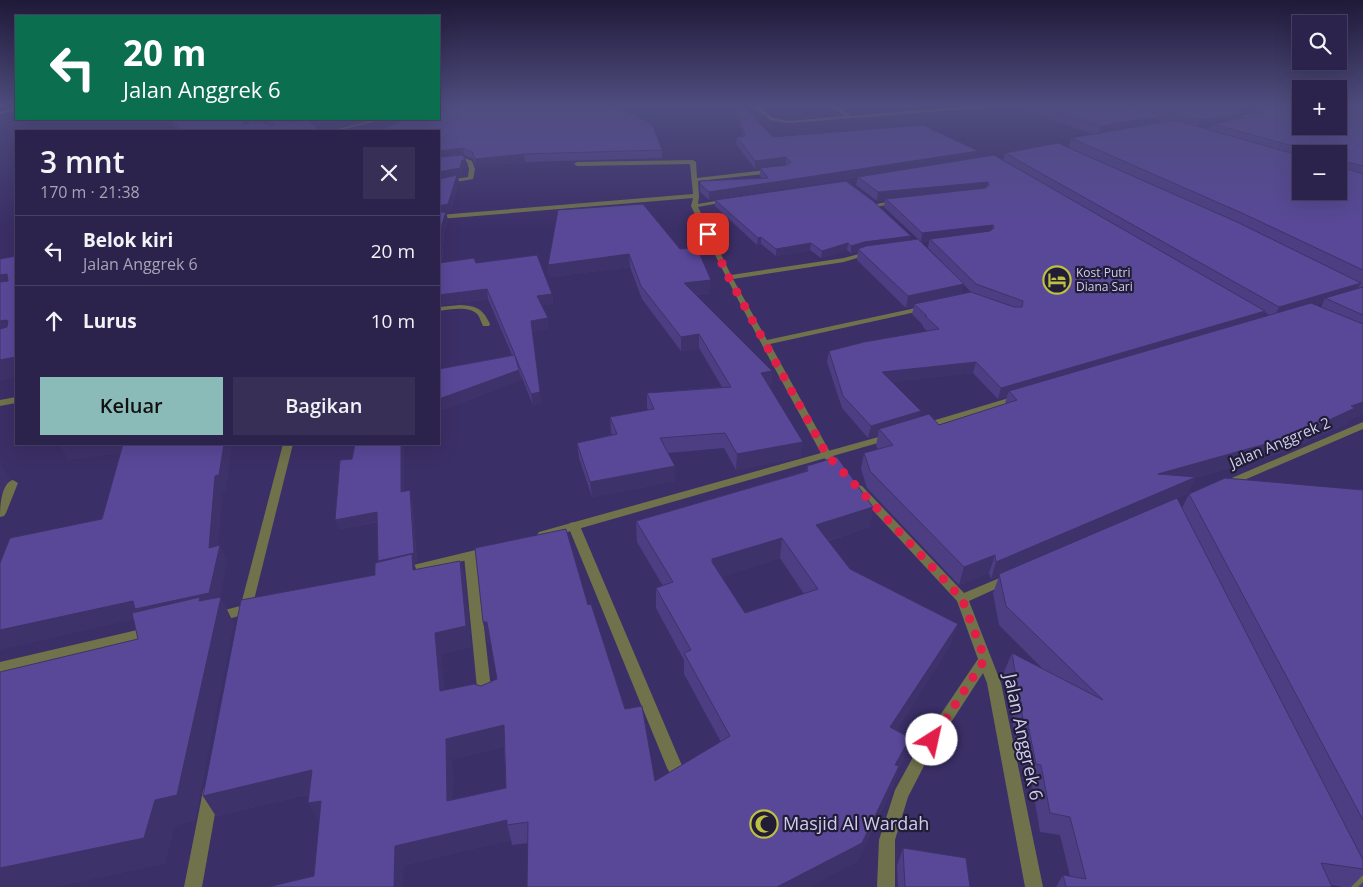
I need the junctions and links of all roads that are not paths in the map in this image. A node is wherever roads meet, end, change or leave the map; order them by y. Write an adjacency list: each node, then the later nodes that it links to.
1 (440, 162): 5 (street)
2 (577, 164): 4 (street)
3 (777, 170): 4 (street)
4 (695, 180): 6 (street)
5 (440, 183)
6 (696, 196): 11 (street); 13 (street)
7 (868, 200): 10 (street)
8 (732, 201): 11 (street)
9 (904, 201): 10 (street)
10 (875, 205): 12 (street)
11 (694, 206): 15 (street)
12 (882, 212)
13 (440, 217)
14 (883, 251): 15 (street)
15 (729, 278): 19 (street)
16 (937, 305): 19 (street)
17 (440, 309): 18 (street)
18 (486, 324)
19 (764, 343): 25 (street)
20 (1030, 394): 25 (street)
21 (15, 400): 22 (street)
22 (0, 403)
23 (1363, 425): 27 (street, Jalan Anggrek 2)
24 (288, 445): 37 (street)
25 (827, 455): 29 (street); 35 (street)
26 (12, 483): 28 (street)
27 (1250, 488)
28 (0, 513)
29 (574, 526): 30 (street); 44 (street)
30 (536, 537)
31 (499, 548): 32 (street)
32 (470, 556): 33 (street); 43 (street)
33 (395, 574)
34 (1017, 575): 35 (street)
35 (962, 599): 41 (street, Jalan Anggrek 6)
36 (264, 606): 37 (street)
37 (245, 610): 38 (street); 39 (street)
38 (207, 619)
39 (241, 629)
40 (160, 630): 42 (street)
41 (985, 659): 48 (street); 49 (street, Jalan Anggrek 6)
42 (0, 668)
43 (485, 699)
44 (675, 768)
45 (213, 782): 47 (street)
46 (1347, 860): 50 (street)
47 (193, 887)
48 (886, 887)
49 (1034, 887)
50 (1360, 887)

